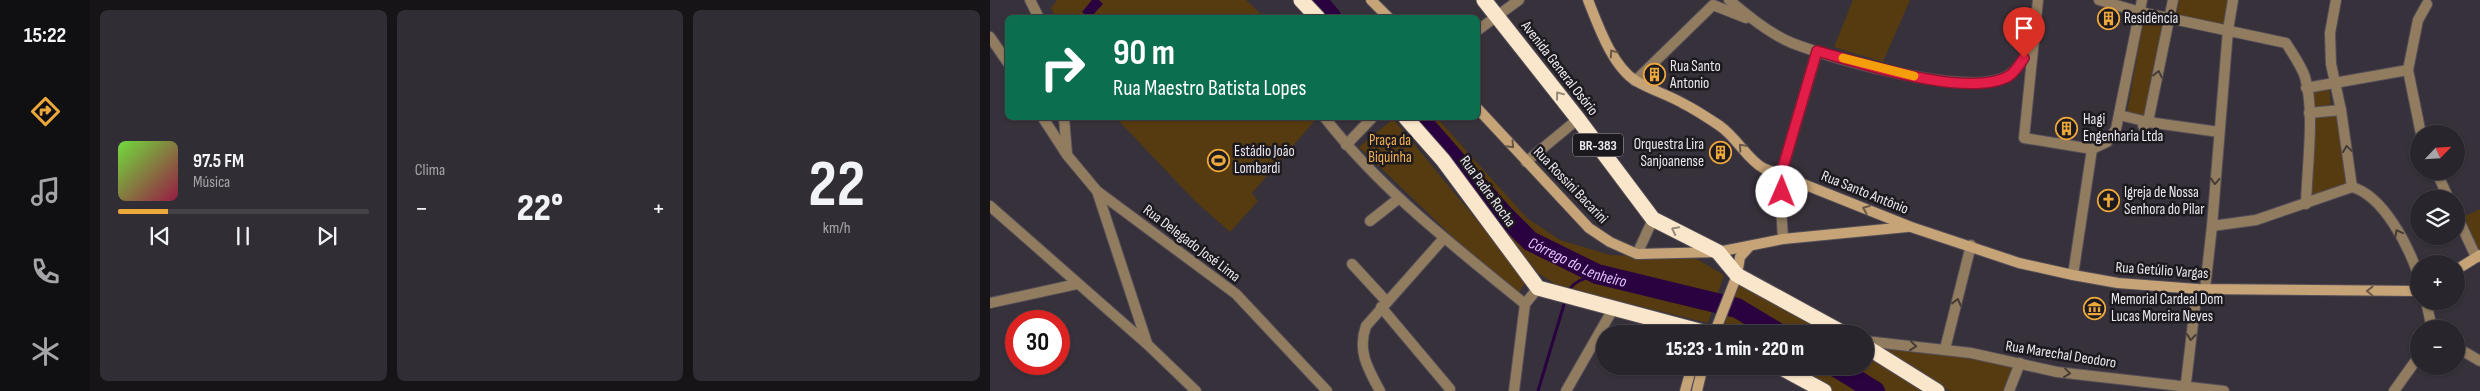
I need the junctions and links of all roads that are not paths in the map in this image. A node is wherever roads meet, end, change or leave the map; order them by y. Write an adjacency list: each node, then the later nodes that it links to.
1 (1030, 0): 16 (street)
2 (1301, 0): 17 (highway)
3 (1371, 0): 18 (street)
4 (1484, 0): 19 (highway, Avenida General Osório / BR-383)
5 (1519, 0): 19 (street)
6 (1588, 0): 29 (street, Rua Santo Antônio, one-way to 6)
7 (1729, 0): 21 (street)
8 (2038, 0): 25 (street)
9 (2099, 0): 15 (street)
10 (2142, 0): 15 (street)
11 (2173, 0): 20 (street)
12 (2233, 0): 23 (street)
13 (2336, 0): 30 (street)
14 (2426, 4): 28 (street)
15 (2140, 12): 20 (street); 35 (street)
16 (1038, 15)
17 (1315, 15)
18 (1386, 15)
19 (1496, 15): 22 (street); 36 (highway, Avenida General Osório / BR-383, one-way to 19)
20 (2169, 18): 23 (street); 42 (street, one-way to 20)
21 (1761, 24): 26 (street); 29 (street)
22 (1480, 28)
23 (2228, 30): 31 (street); 44 (street)
24 (990, 37): 27 (street)
25 (2033, 46): 26 (street); 46 (street)
26 (1817, 51): 49 (street)
27 (1005, 59)
28 (2408, 70): 30 (street); 43 (street)
29 (1635, 81): 49 (street, Rua Santo Antônio, one-way to 29)
30 (2336, 84): 31 (street); 32 (street)
31 (2306, 88): 34 (street)
32 (2341, 110): 34 (street); 50 (street, one-way to 32)
33 (1480, 111): 48 (street, Rua Rossini Bacarini, one-way to 48)
34 (2309, 113): 53 (street)
35 (2119, 115): 42 (street); 46 (street)
36 (1578, 119): 48 (street); 55 (highway, Avenida General Osório / BR-383)
37 (1044, 120): 47 (street, Rua Delegado José Lima)
38 (1064, 120): 47 (street)
39 (1327, 120): 45 (street)
40 (1370, 120): 45 (street)
41 (1408, 120): 74 (highway, Rua Padre Rocha)
42 (2145, 124): 44 (street)
43 (2419, 125)
44 (2219, 132): 57 (street, one-way to 57)
45 (1346, 145): 52 (street)
46 (2092, 149): 71 (street)
47 (1067, 155): 51 (street, Rua Delegado José Lima)
48 (1526, 162): 65 (street, Rua Rossini Bacarini)
49 (1781, 174): 58 (street, Rua Santo Antônio, one-way to 49); 61 (street)
50 (2352, 187): 53 (street); 67 (street, one-way to 50)
51 (1097, 191): 84 (street); 97 (street, Rua Delegado José Lima)
52 (1398, 199): 56 (street); 60 (street)
53 (2306, 204): 57 (street)
54 (990, 206): 72 (street)
55 (1653, 219): 64 (highway, Avenida General Osório / BR-383, one-way to 55); 65 (street)
56 (1370, 221)
57 (2212, 226): 73 (street)
58 (1911, 227): 61 (street, Rua Rossini Bacarini); 62 (street, Rua Getúlio Vargas)
59 (2465, 230): 66 (street)
60 (1444, 238): 77 (street); 78 (street)
61 (1783, 239): 63 (street, Rua Rossini Bacarini)
62 (1971, 246): 71 (street, Rua Getúlio Vargas); 85 (street, one-way to 62)
63 (1749, 247): 64 (street, Rua Rossini Bacarini); 70 (street)
64 (1718, 252): 65 (street, Rua Rossini Bacarini); 70 (highway, Avenida General Osório / BR-383)
65 (1637, 254)
66 (2479, 256): 69 (street)
67 (2410, 258)
68 (1352, 264): 77 (street)
69 (2465, 265)
70 (1737, 275): 81 (street); 82 (highway, BR-383)
71 (2073, 275): 73 (street, Rua Getúlio Vargas)
72 (1077, 284): 76 (street); 84 (street)
73 (2201, 289): 75 (street, Rua Getúlio Vargas, one-way to 73); 94 (street, one-way to 94)
74 (1545, 291): 78 (street); 79 (highway)
75 (2410, 291)
76 (990, 303)
77 (1384, 304): 95 (street); 98 (street)
78 (1526, 304): 99 (street)
79 (1613, 309): 80 (highway); 100 (street)
80 (1685, 325)
81 (1715, 325)
82 (1829, 325)
83 (1874, 342): 85 (street, Rua Marechal Deodoro, one-way to 85)
84 (1147, 344): 96 (street)
85 (1945, 349): 89 (street, Rua Marechal Deodoro)
86 (1874, 352): 104 (highway)
87 (2465, 352): 88 (street)
88 (2480, 361)
89 (2020, 363): 94 (street, Rua Marechal Deodoro, one-way to 94); 105 (street)
90 (2410, 369): 107 (street)
91 (1689, 375): 101 (street)
92 (1701, 375): 102 (street)
93 (1795, 375): 103 (highway)
94 (2185, 388): 106 (street, Rua Marechal Deodoro)
95 (1450, 390)
96 (1196, 391)
97 (1327, 391)
98 (1380, 391)
99 (1514, 391)
100 (1566, 391)
101 (1685, 391)
102 (1697, 391)
103 (1824, 391)
104 (1937, 391)
105 (2009, 391)
106 (2224, 391)
107 (2394, 391)

